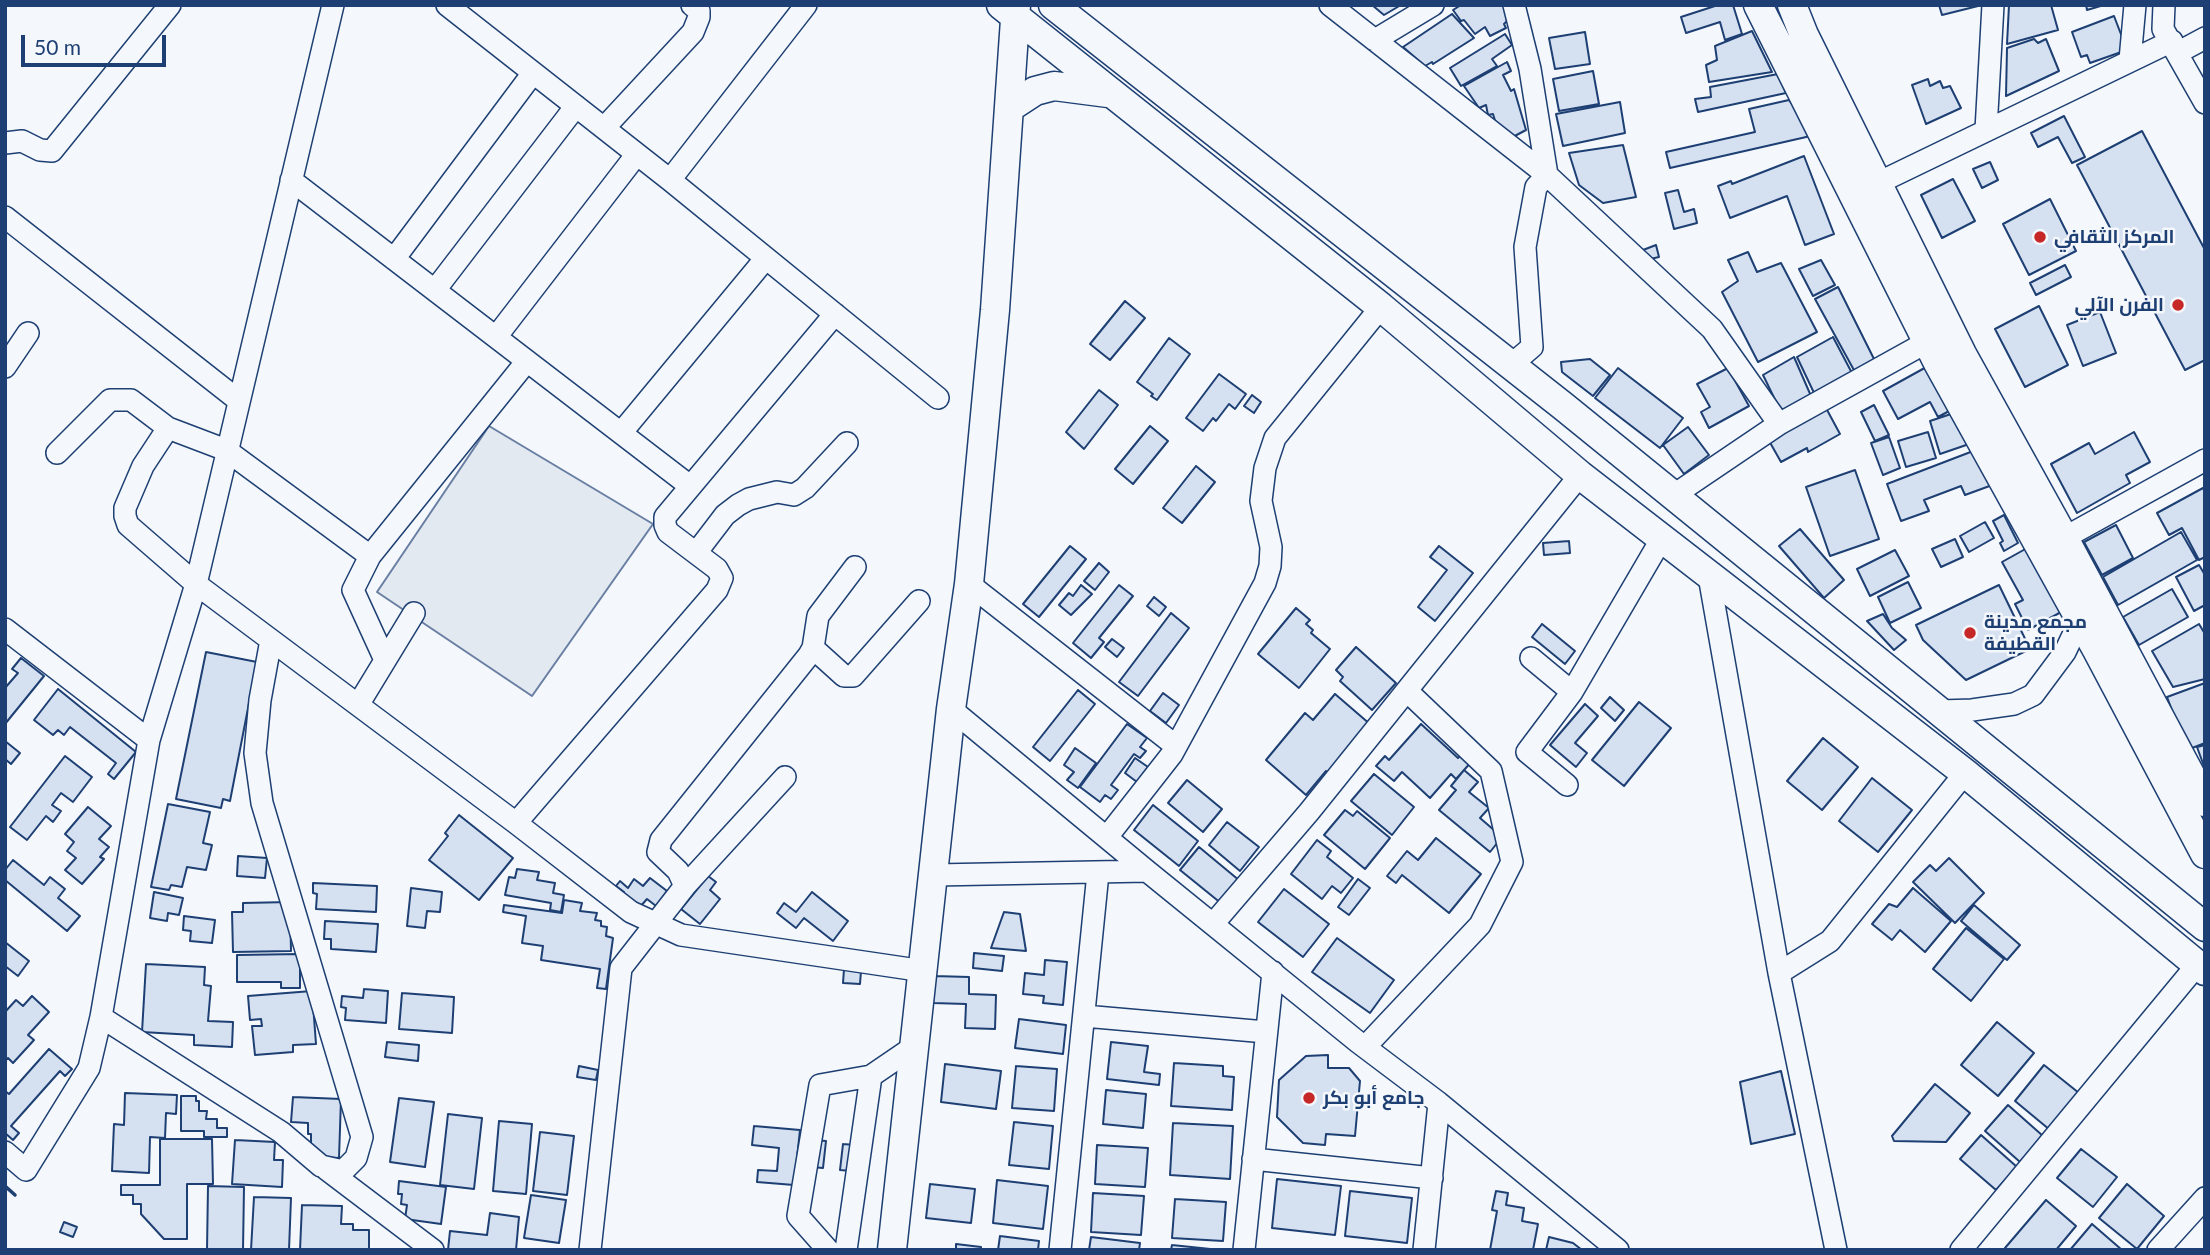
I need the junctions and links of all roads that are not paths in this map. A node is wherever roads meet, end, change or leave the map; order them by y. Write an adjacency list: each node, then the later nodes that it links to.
1 (170, 5): 27 (street)
2 (332, 5): 30 (street)
3 (692, 5): 25 (street)
4 (1053, 5): 43 (main road)
5 (1330, 5): 17 (street)
6 (1433, 5): 17 (street)
7 (1514, 5): 29 (street)
8 (1758, 5): 41 (main road)
9 (1792, 5): 32 (main road)
10 (1993, 5): 26 (street)
11 (2136, 5): 19 (street)
12 (2164, 5): 18 (street)
13 (451, 6): 20 (street)
14 (802, 7): 31 (street)
15 (1010, 9): 21 (main road); 24 (main road)
16 (2205, 38): 18 (street)
17 (1375, 40): 29 (street)
18 (2174, 47): 19 (street); 22 (street)
19 (2130, 60): 26 (street)
20 (533, 73): 23 (street); 35 (street)
21 (1113, 94): 24 (main road); 37 (main road)
22 (2205, 103)
23 (576, 106): 25 (street); 36 (street)
24 (1009, 108): 64 (main road)
25 (604, 128): 28 (street)
26 (1986, 130): 32 (street)
27 (5, 143)
28 (637, 153): 31 (street); 40 (street)
29 (1547, 175): 43 (street); 47 (street)
30 (291, 180): 35 (street); 46 (street)
31 (670, 180): 34 (street)
32 (1878, 183): 57 (main road)
33 (5, 217): 46 (street)
34 (766, 258): 38 (street); 49 (street)
35 (394, 259): 36 (street)
36 (435, 290): 40 (street)
37 (1381, 307): 54 (main road); 79 (street)
38 (835, 314): 45 (street); 55 (street)
39 (28, 333): 44 (street)
40 (496, 337): 42 (street)
41 (1927, 342): 47 (street); 67 (main road)
42 (527, 361): 49 (street); 60 (street)
43 (1511, 365): 56 (main road)
44 (5, 367)
45 (938, 398)
46 (238, 400): 51 (street)
47 (1779, 424): 56 (street)
48 (168, 428): 51 (street); 52 (street); 63 (street)
49 (621, 433): 55 (street)
50 (847, 443): 59 (street)
51 (226, 450): 60 (street); 63 (street)
52 (57, 453)
53 (2205, 460): 57 (street)
54 (1580, 475): 58 (main road); 73 (street)
55 (690, 486): 59 (street)
56 (1674, 495): 77 (main road)
57 (2064, 537): 83 (main road)
58 (1662, 538): 62 (main road); 74 (street)
59 (696, 554): 84 (street)
60 (370, 556): 72 (street)
61 (855, 568): 70 (street)
62 (1709, 576): 80 (main road); 97 (street)
63 (196, 584): 69 (street); 78 (street)
64 (969, 584): 76 (main road); 79 (street)
65 (919, 601): 70 (street)
66 (414, 613): 72 (street)
67 (2077, 614): 77 (street); 86 (main road)
68 (6, 631): 78 (street)
69 (271, 640): 75 (street); 107 (street)
70 (813, 648): 90 (street)
71 (1531, 658): 74 (street)
72 (386, 660): 75 (street)
73 (1407, 691): 92 (street); 102 (street)
74 (1572, 691): 82 (street)
75 (358, 705): 84 (street)
76 (951, 709): 85 (street); 89 (main road)
77 (1941, 711): 93 (main road)
78 (149, 740): 99 (street)
79 (1176, 746): 85 (street)
80 (1965, 774): 94 (main road); 97 (street)
81 (785, 776): 90 (street)
82 (1567, 785)
83 (2205, 802)
84 (516, 823): 91 (street)
85 (1107, 837): 87 (street)
86 (2205, 854)
87 (1147, 871): 88 (street); 92 (street)
88 (1098, 873): 89 (street); 98 (street)
89 (935, 875): 95 (main road)
90 (685, 886): 91 (street)
91 (656, 924): 95 (street); 112 (street)
92 (1213, 924): 96 (street)
93 (2205, 927)
94 (2201, 968): 120 (street)
95 (924, 971): 101 (main road)
96 (1273, 972): 100 (street); 102 (street)
97 (1779, 973): 119 (street)
98 (1084, 1016): 100 (street); 116 (street)
99 (101, 1017): 105 (street); 107 (street)
100 (1266, 1032): 106 (street)
101 (915, 1046): 103 (street); 115 (main road)
102 (1365, 1047): 104 (street)
103 (871, 1076): 113 (street); 114 (street)
104 (1439, 1103): 108 (street); 110 (street)
105 (5, 1152)
106 (1253, 1159): 108 (street); 117 (street)
107 (321, 1166): 111 (street)
108 (1432, 1178): 118 (street)
109 (2203, 1204): 121 (street)
110 (1613, 1248)
111 (433, 1250)
112 (590, 1250)
113 (828, 1250)
114 (846, 1250)
115 (892, 1250)
116 (1060, 1250)
117 (1244, 1250)
118 (1424, 1250)
119 (1836, 1250)
120 (1961, 1250)
121 (2158, 1250)

